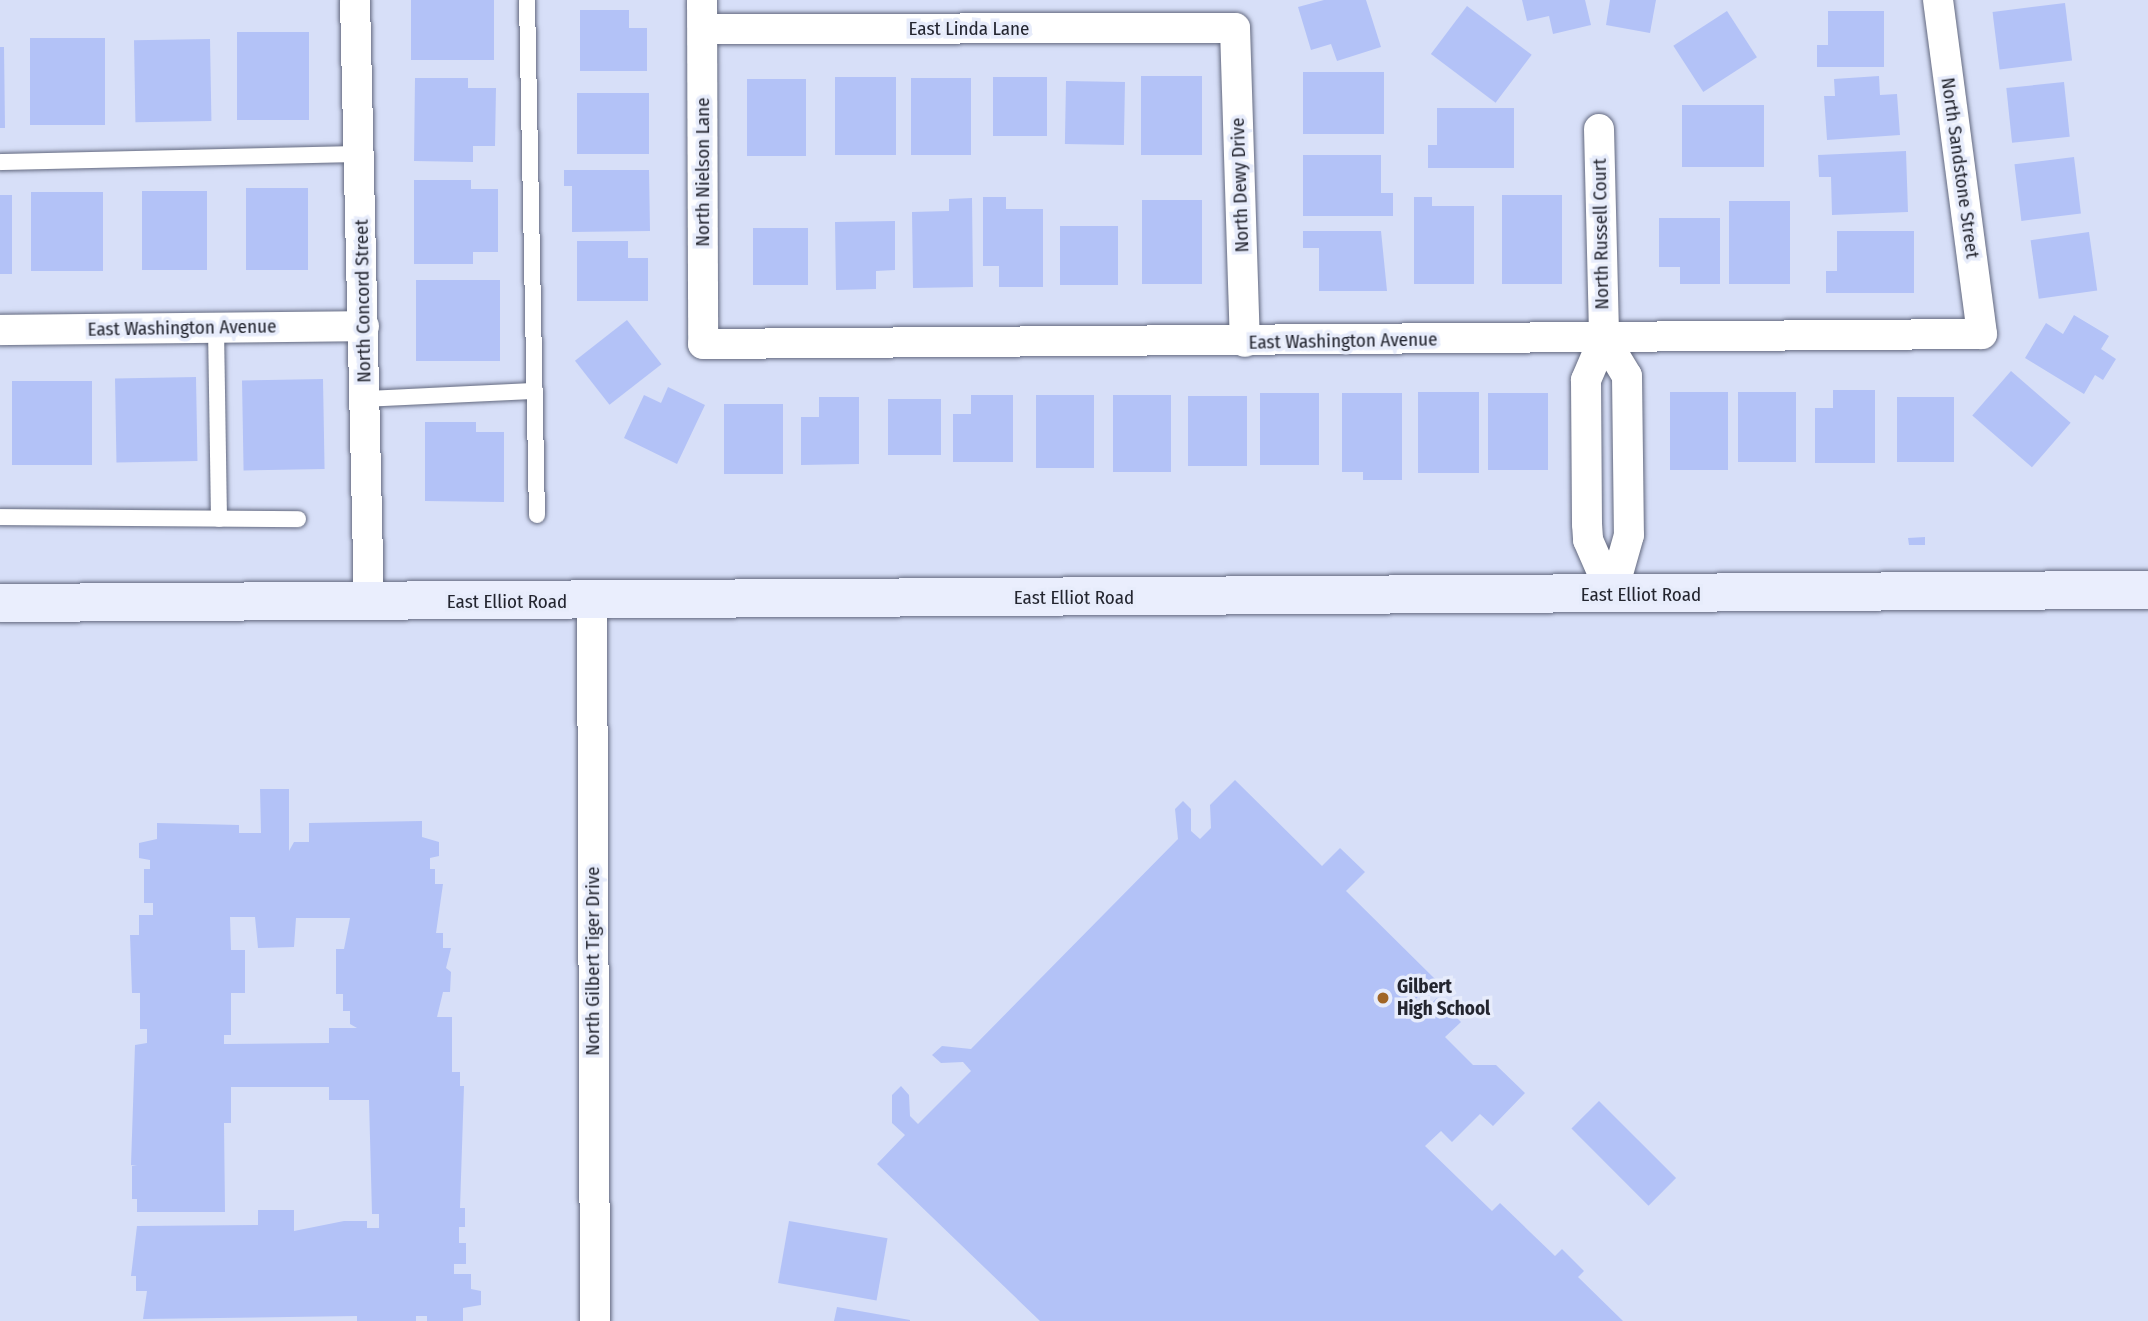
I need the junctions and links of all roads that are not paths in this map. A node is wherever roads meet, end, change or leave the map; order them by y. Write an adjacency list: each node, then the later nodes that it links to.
1 (355, 0): 7 (street, North Concord Street)
2 (527, 0): 16 (lane)
3 (1938, 2): 12 (street, North Sandstone Street)
4 (702, 15): 5 (street, East Linda Lane); 15 (street, North Nielson Lane)
5 (1234, 28): 14 (street, North Dewy Drive)
6 (1599, 129): 13 (street, North Russell Court)
7 (360, 154): 8 (lane); 9 (street, North Concord Street)
8 (0, 162)
9 (364, 326): 10 (street, East Washington Avenue); 17 (street, North Concord Street)
10 (216, 328): 11 (street, East Washington Avenue); 20 (lane)
11 (0, 330)
12 (1982, 334): 13 (street, East Washington Avenue)
13 (1604, 338): 14 (street, East Washington Avenue); 23 (street, North Russell Court); 23 (street, North Russell Court)
14 (1245, 342): 15 (street, East Washington Avenue)
15 (703, 344)
16 (535, 391): 17 (lane); 18 (lane)
17 (365, 399): 24 (street, North Concord Street)
18 (537, 514)
19 (0, 517): 20 (lane)
20 (219, 519): 21 (lane)
21 (298, 519)
22 (2148, 590): 23 (main road, East Elliot Road)
23 (1612, 595): 25 (main road, East Elliot Road)
24 (369, 602): 25 (main road, East Elliot Road); 26 (main road, East Elliot Road)
25 (592, 602): 27 (street, North Gilbert Tiger Drive)
26 (0, 603)
27 (594, 1321)

